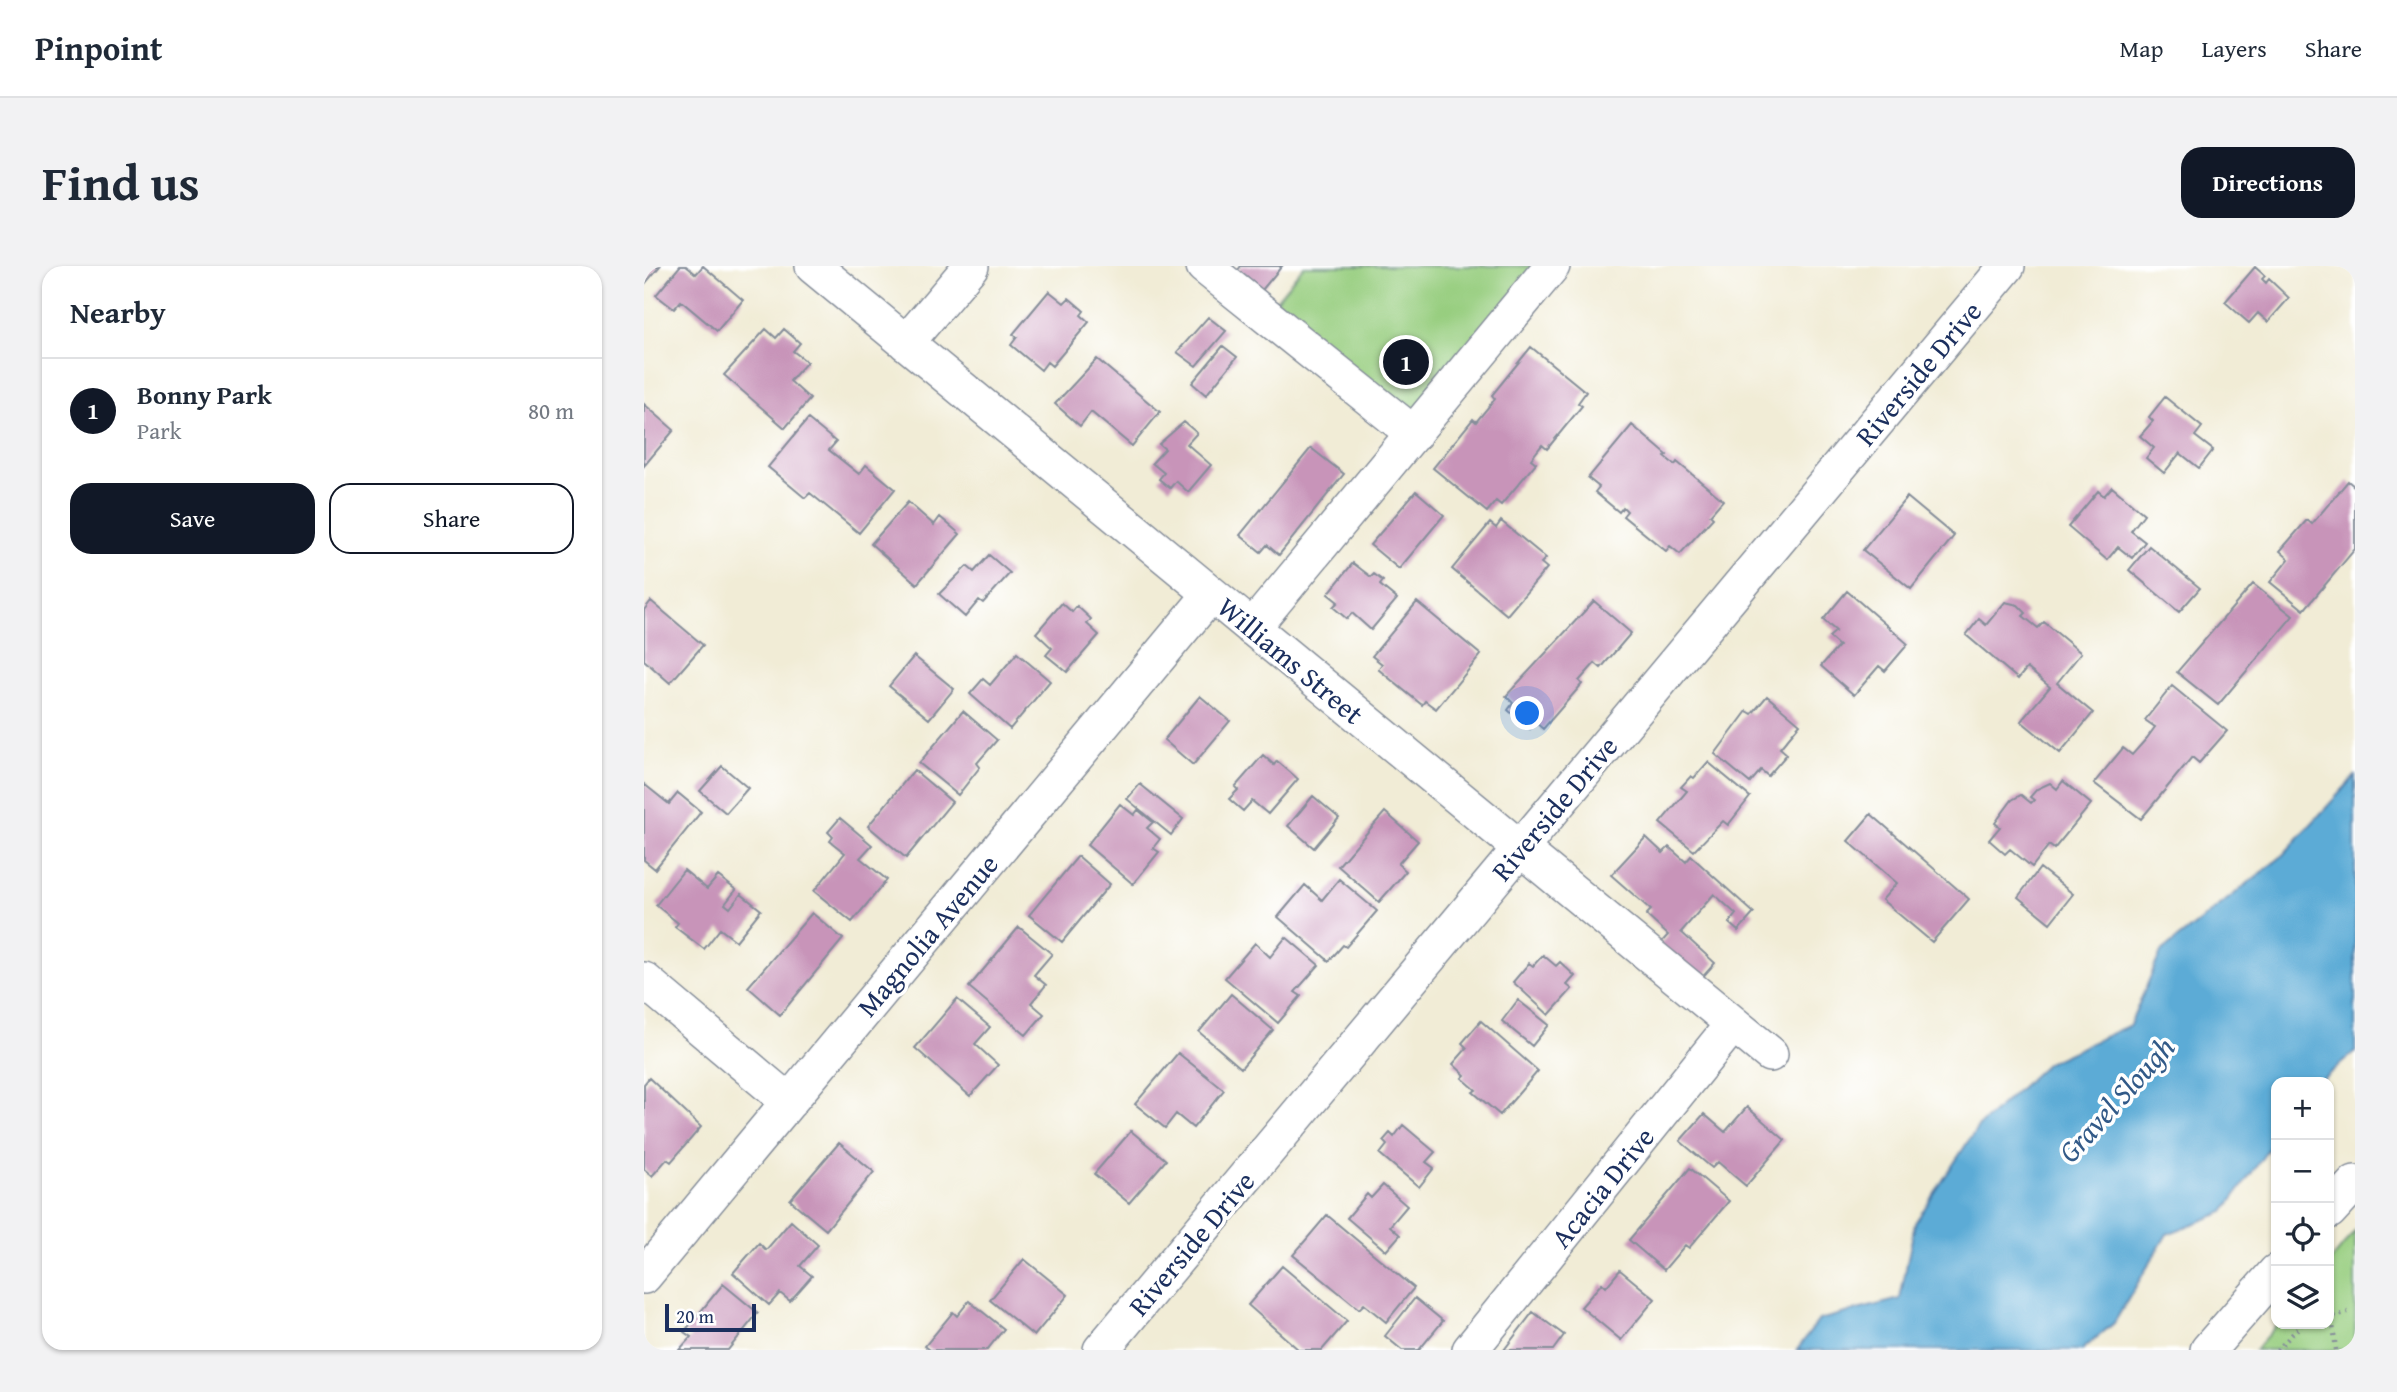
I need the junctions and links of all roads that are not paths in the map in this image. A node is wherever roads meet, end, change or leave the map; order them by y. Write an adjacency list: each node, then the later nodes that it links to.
1 (813, 266): 6 (street, Williams Street)
2 (971, 266): 6 (street)
3 (1204, 266): 7 (street)
4 (1552, 266): 7 (street)
5 (2007, 266): 10 (street, Riverside Drive)
6 (906, 343): 8 (street, Williams Street)
7 (1413, 434): 9 (street)
8 (1211, 594): 9 (street, Williams Street); 14 (street, Magnolia Avenue)
9 (1252, 628): 10 (street, Williams Street)
10 (1520, 848): 12 (street, Williams Street); 19 (street, Riverside Drive)
11 (644, 980): 14 (street)
12 (1733, 1024): 13 (street, Williams Street); 20 (street, Acacia Drive)
13 (1770, 1055)
14 (789, 1102): 17 (street, Magnolia Avenue)
15 (2355, 1183): 16 (street)
16 (2334, 1206)
17 (644, 1276)
18 (2271, 1278): 21 (street)
19 (1101, 1350)
20 (1470, 1350)
21 (2208, 1350)

